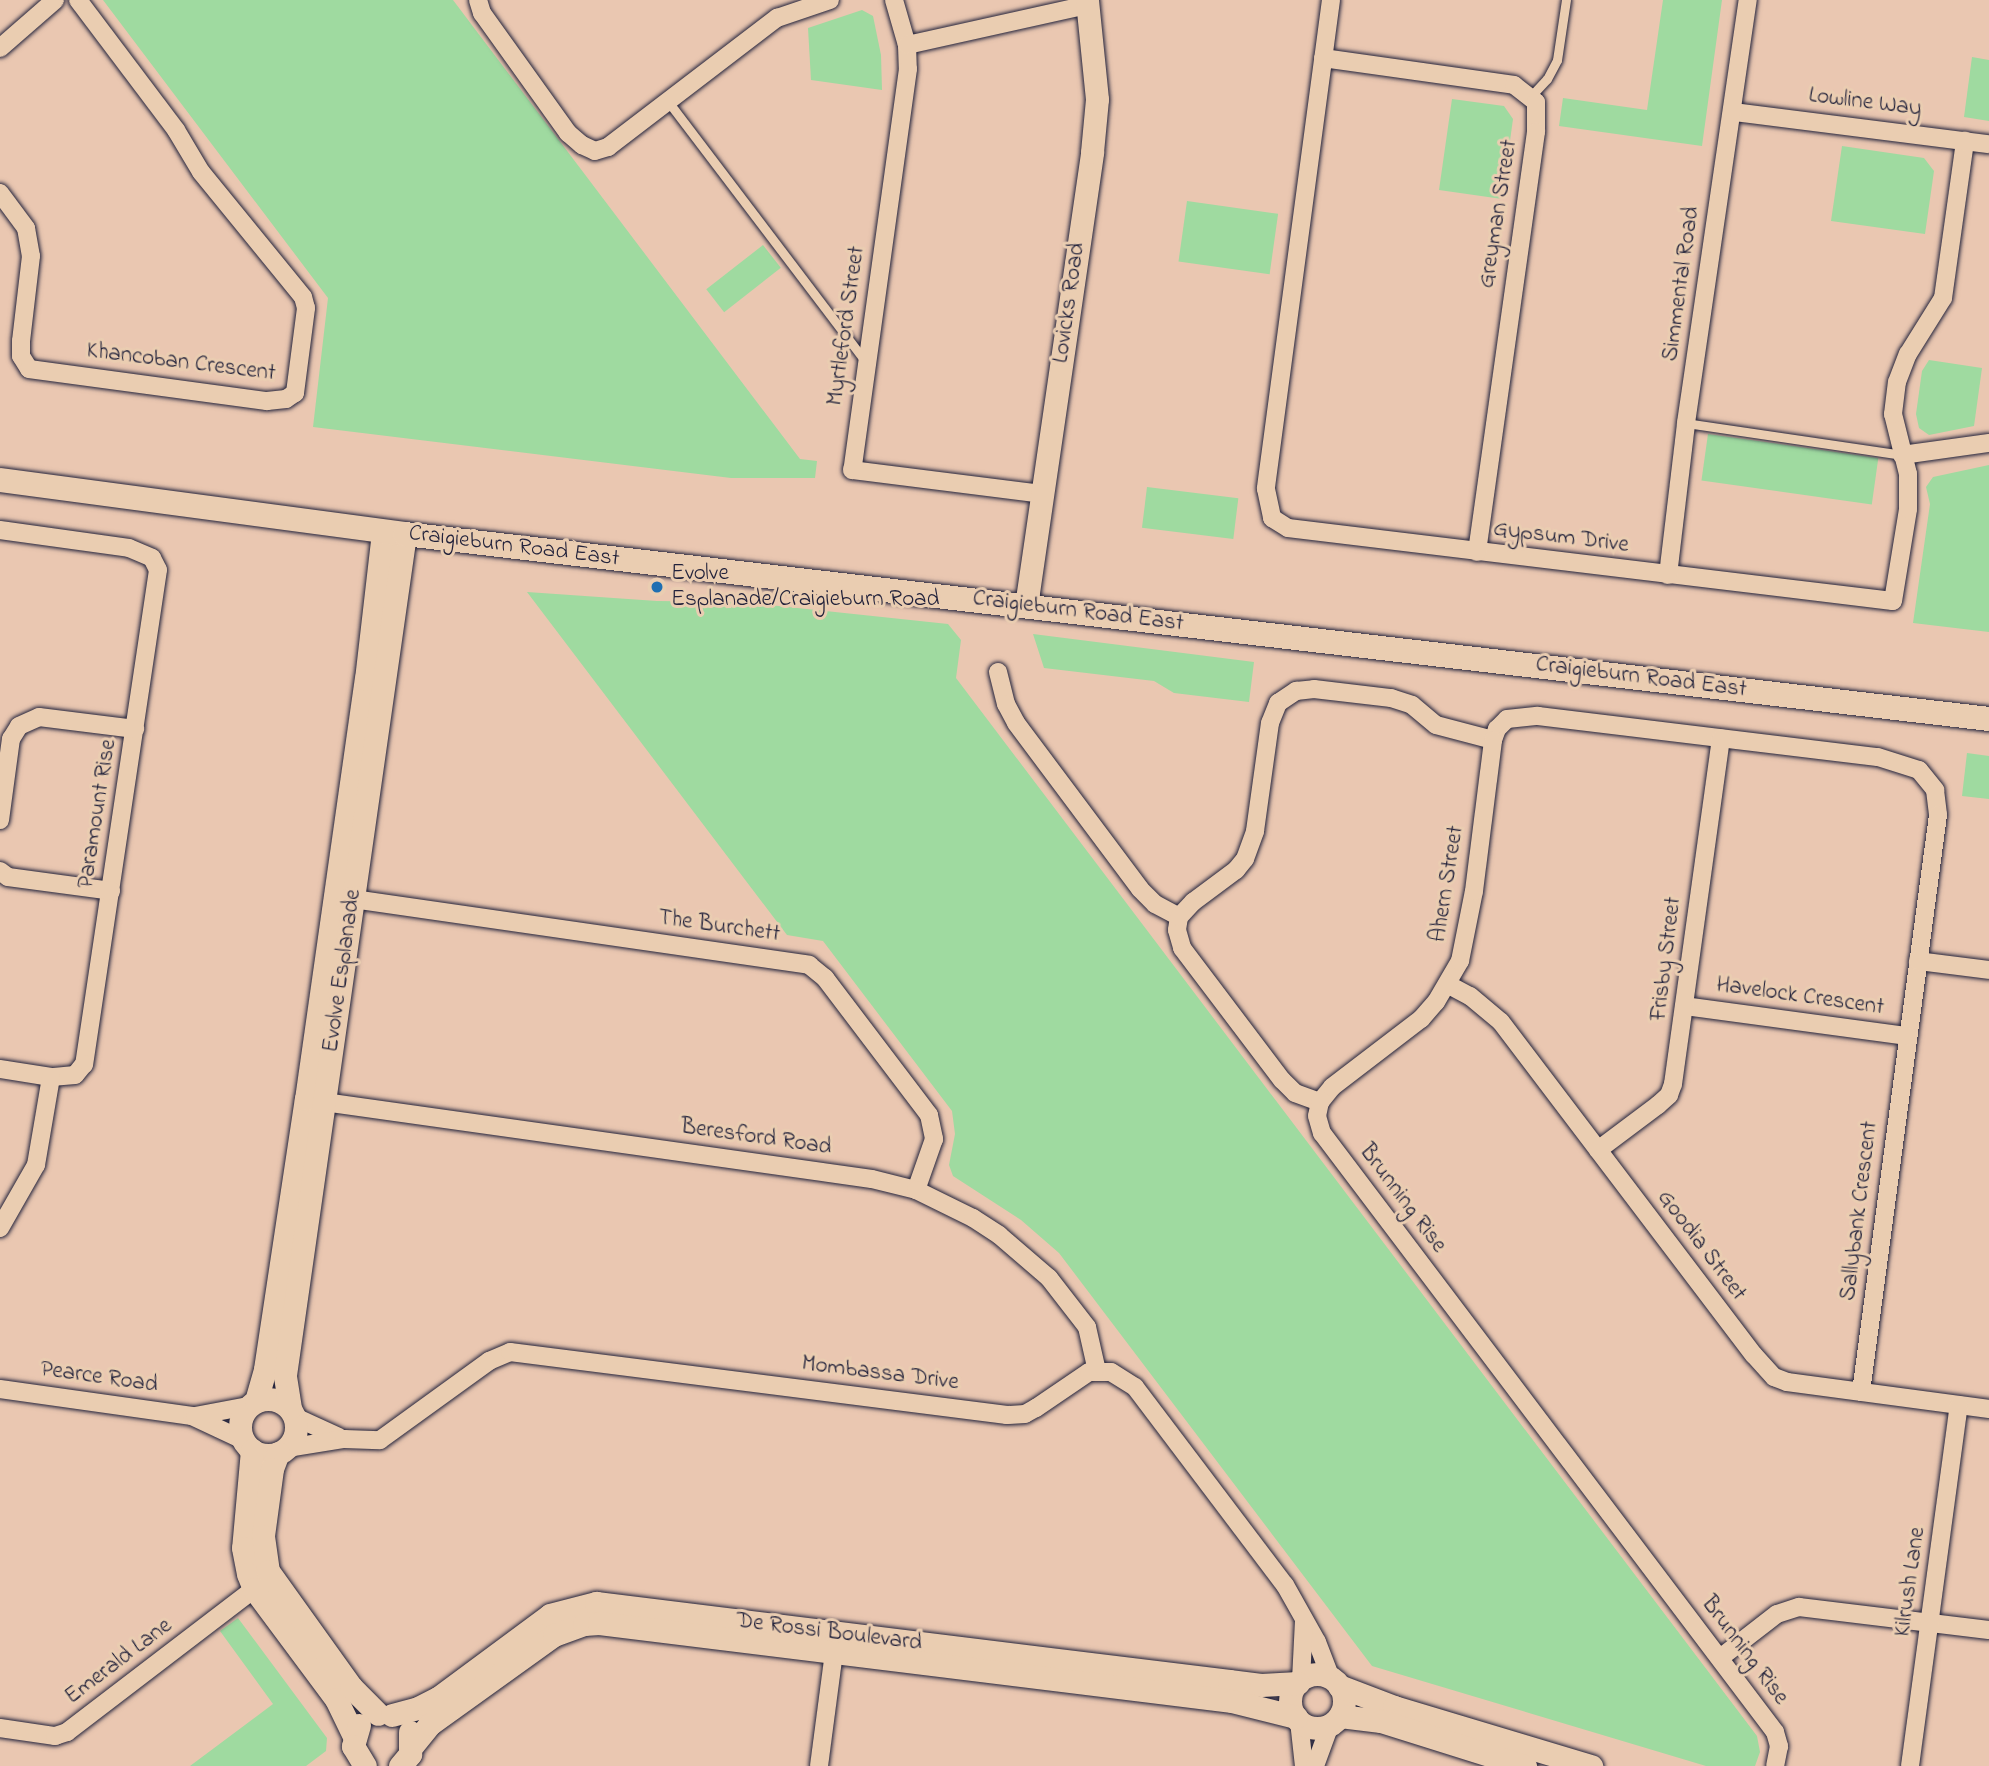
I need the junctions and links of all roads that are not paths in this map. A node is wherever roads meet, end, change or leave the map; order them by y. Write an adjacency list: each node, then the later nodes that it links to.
1 (55, 0): 11 (street)
2 (78, 0): 18 (street, Khancoban Crescent)
3 (478, 0): 14 (street)
4 (830, 0): 14 (street)
5 (894, 0): 10 (street, Myrtleford Street)
6 (1331, 0): 12 (street, Gypsum Drive)
7 (1566, 0): 13 (lane)
8 (1748, 0): 15 (street, Simmental Road)
9 (1088, 3): 10 (street); 24 (street, Lovicks Road)
10 (907, 45): 19 (street, Myrtleford Street)
11 (0, 48)
12 (1323, 58): 13 (street); 27 (street, Gypsum Drive)
13 (1531, 96): 27 (street, Greyman Street)
14 (667, 100): 19 (lane)
15 (1734, 112): 16 (street, Lowline Way); 20 (street, Simmental Road)
16 (1965, 141): 17 (street, Lowline Way); 22 (street, Gypsum Drive)
17 (1989, 144)
18 (0, 193)
19 (866, 363): 24 (street, Myrtleford Street)
20 (1686, 424): 22 (lane); 28 (street, Simmental Road)
21 (1989, 443): 22 (street)
22 (1902, 455): 28 (street, Gypsum Drive)
23 (0, 480): 26 (main road, Craigieburn Road East)
24 (1042, 494): 29 (street, Lovicks Road)
25 (0, 530): 32 (street, Paramount Rise)
26 (394, 532): 29 (main road, Craigieburn Road East); 38 (street, Evolve Esplanade)
27 (1477, 552): 28 (street, Gypsum Drive)
28 (1668, 575)
29 (1026, 606): 31 (main road, Craigieburn Road East)
30 (998, 673): 39 (street)
31 (1989, 719)
32 (135, 729): 35 (street); 37 (street, Paramount Rise)
33 (1721, 738): 34 (street); 40 (street); 43 (street, Frisby Street)
34 (1493, 740): 39 (street); 42 (street, Ahern Street)
35 (0, 820)
36 (0, 871): 37 (street)
37 (111, 891): 46 (street, Paramount Rise)
38 (344, 898): 47 (street, Evolve Esplanade); 50 (street, The Burchett)
39 (1179, 917): 48 (street)
40 (1918, 961): 41 (street); 44 (street, Sallybank Crescent)
41 (1989, 970)
42 (1447, 984): 48 (street, Ahern Street); 49 (street, Goodia Street)
43 (1685, 1006): 44 (street, Havelock Crescent); 49 (street, Frisby Street)
44 (1908, 1036): 54 (street, Sallybank Crescent)
45 (0, 1069): 46 (street)
46 (51, 1076): 51 (street)
47 (315, 1100): 50 (street, Beresford Road); 55 (street, Evolve Esplanade); 58 (street, Evolve Esplanade)
48 (1320, 1102): 68 (street, Brunning Rise)
49 (1598, 1150): 54 (street, Goodia Street)
50 (916, 1191): 52 (street, Beresford Road)
51 (0, 1228)
52 (1097, 1371): 60 (street, Mombassa Drive); 64 (street)
53 (0, 1389): 59 (street, Pearce Road)
54 (1861, 1392): 56 (street, Goodia Street)
55 (252, 1404): 58 (street); 59 (street, Pearce Road); 61 (street)
56 (1959, 1405): 57 (street, Goodia Street); 65 (street, Kilrush Lane)
57 (1989, 1409)
58 (292, 1413): 60 (street, Mombassa Drive); 62 (street)
59 (192, 1416): 61 (street, Pearce Road)
60 (344, 1438): 62 (street, Mombassa Drive)
61 (247, 1445): 62 (street); 63 (street)
62 (282, 1451): 71 (street)
63 (254, 1589): 74 (street, Emerald Lane); 76 (street)
64 (1304, 1620): 69 (street); 70 (street)
65 (1930, 1622): 66 (street); 68 (street); 85 (street, Kilrush Lane)
66 (1989, 1630)
67 (834, 1652): 72 (street, De Rossi Boulevard); 75 (street, De Rossi Boulevard); 79 (street)
68 (1720, 1658): 84 (street, Brunning Rise)
69 (1299, 1682): 70 (street); 71 (street, De Rossi Boulevard); 72 (street)
70 (1335, 1682): 73 (street); 83 (street)
71 (385, 1714): 75 (street); 76 (street)
72 (1297, 1719): 73 (street); 80 (street)
73 (1335, 1720): 81 (street); 82 (street)
74 (0, 1728)
75 (412, 1746): 78 (street, De Rossi Boulevard)
76 (357, 1749): 77 (street)
77 (341, 1766)
78 (400, 1766)
79 (819, 1766)
80 (1304, 1766)
81 (1315, 1766)
82 (1525, 1766)
83 (1591, 1766)
84 (1775, 1766)
85 (1910, 1766)

